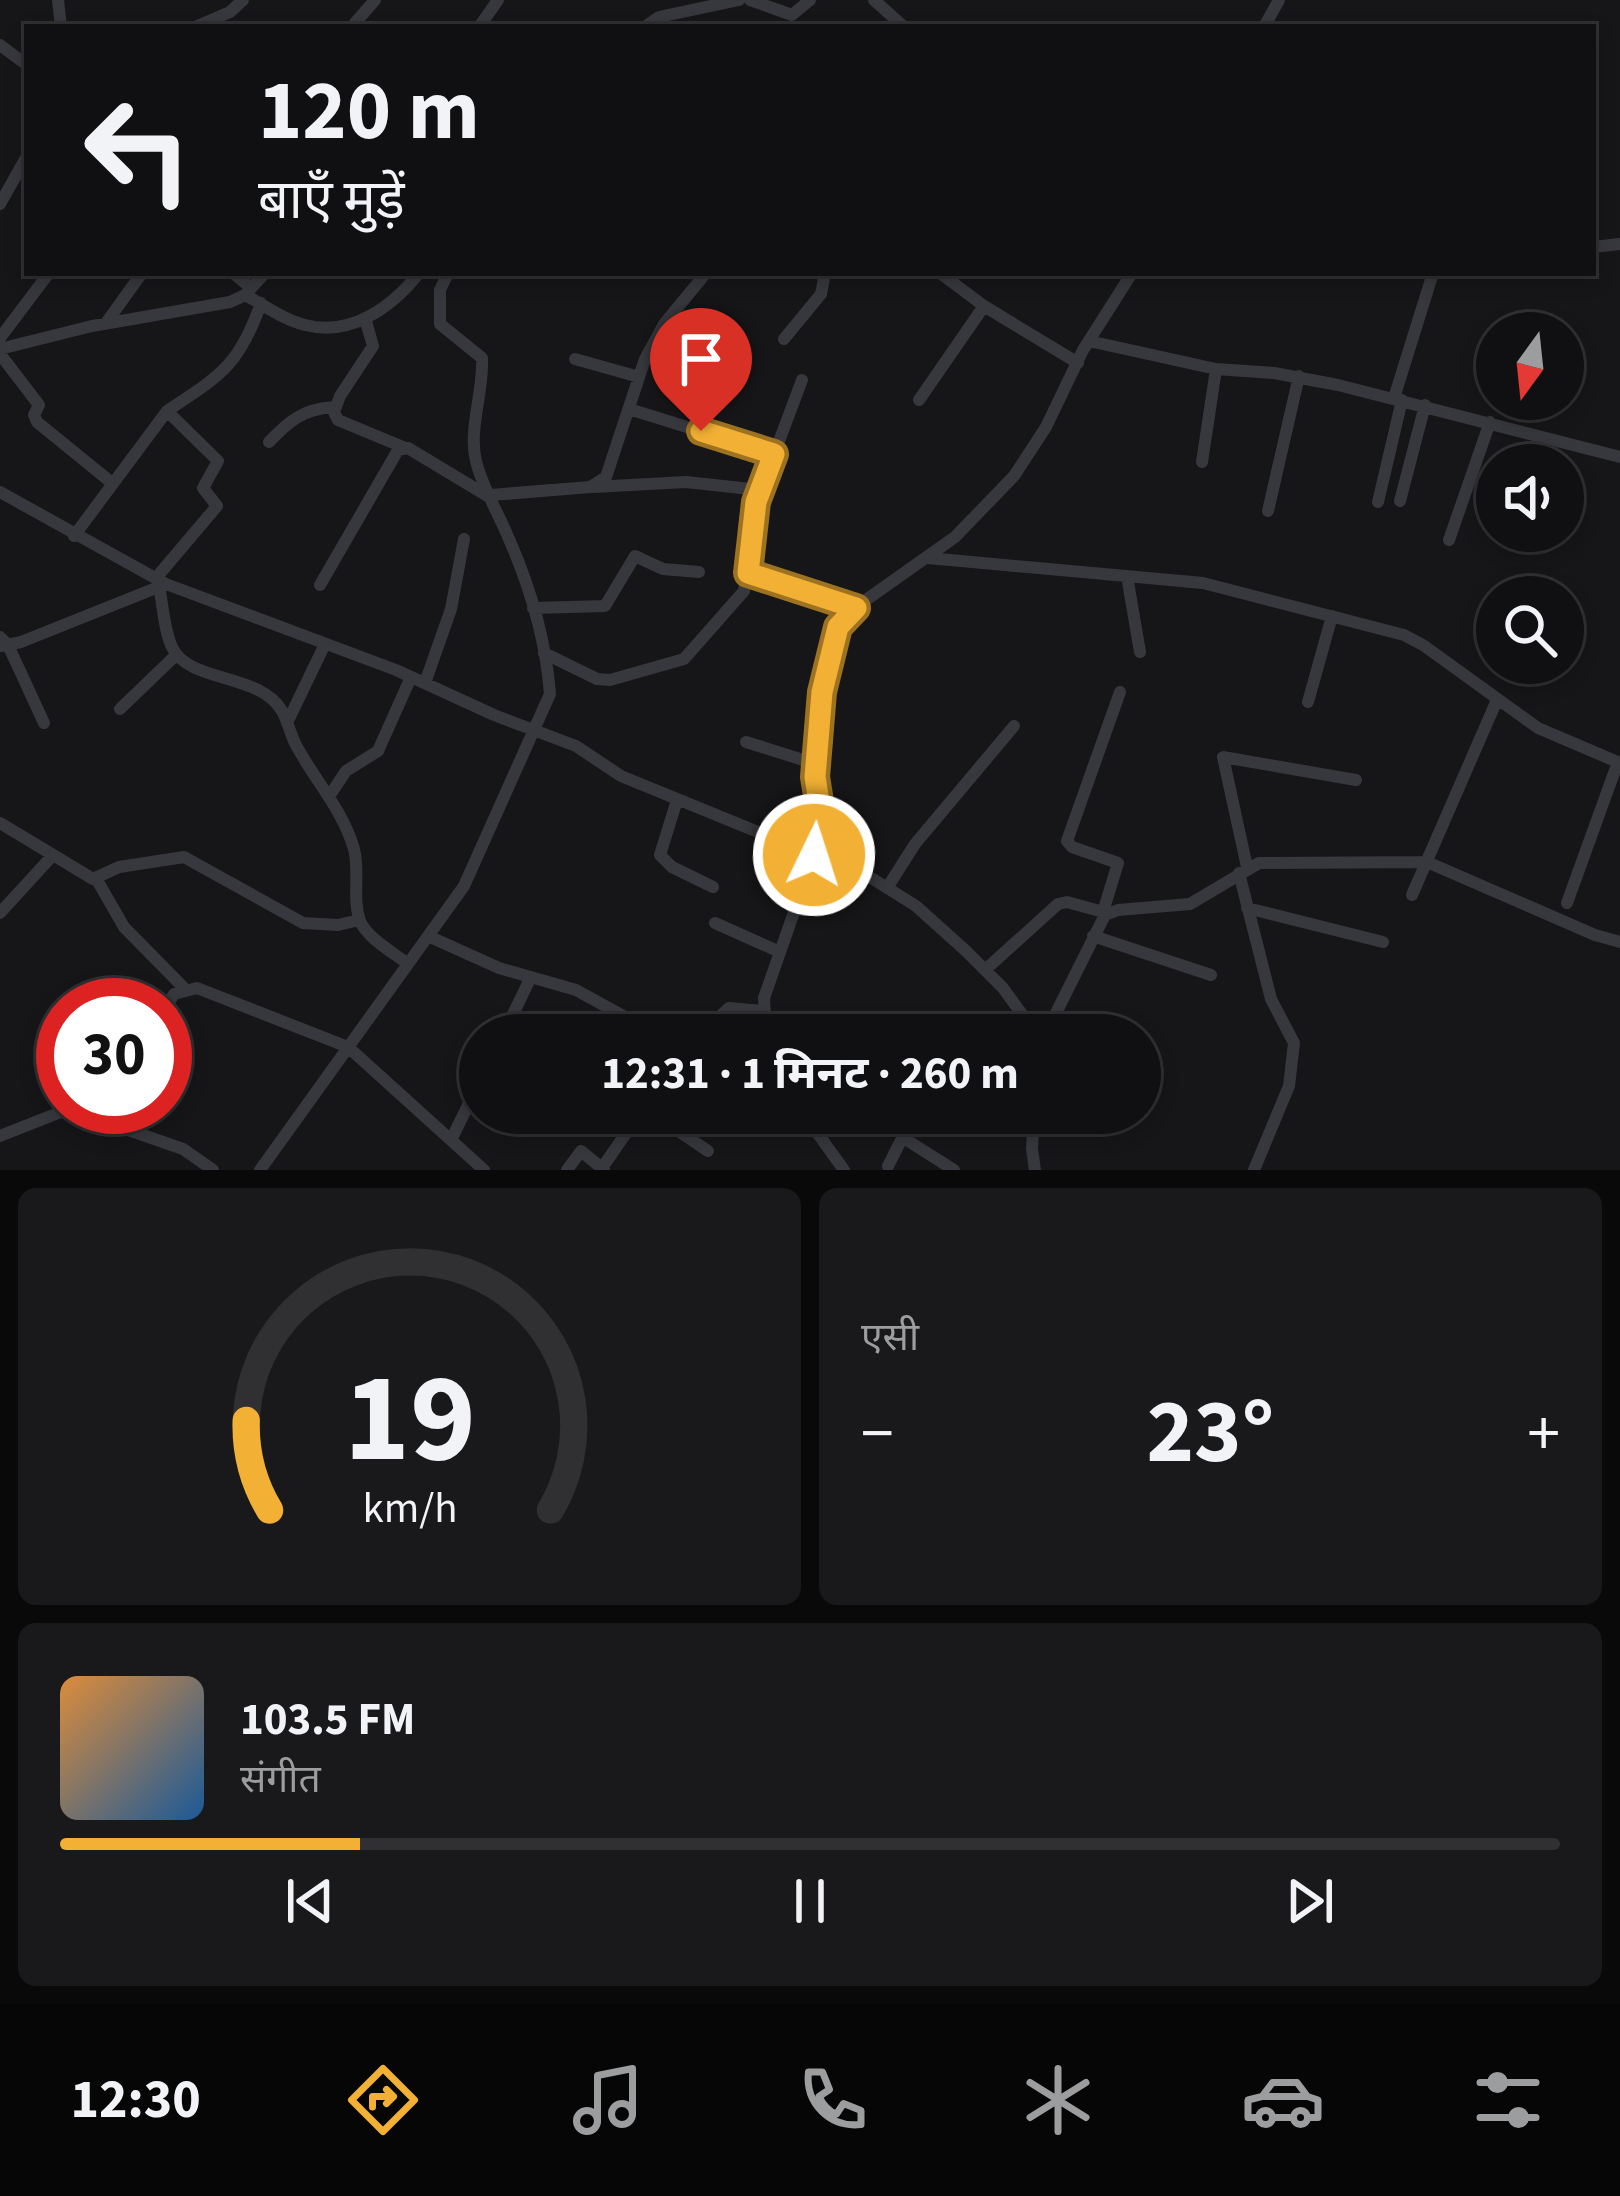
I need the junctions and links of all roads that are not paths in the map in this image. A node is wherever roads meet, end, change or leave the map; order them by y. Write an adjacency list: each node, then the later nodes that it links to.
1 (243, 0): 9 (street)
2 (375, 0): 8 (street)
3 (739, 0): 7 (street)
4 (750, 0): 5 (street)
5 (810, 0)
6 (874, 0): 12 (street)
7 (670, 15): 10 (street); 11 (street)
8 (355, 23)
9 (202, 24)
10 (651, 24)
11 (678, 24)
12 (901, 24)
13 (24, 161): 14 (street)
14 (0, 204)
15 (47, 276): 31 (street)
16 (140, 276): 30 (street)
17 (236, 276): 26 (street)
18 (262, 276): 26 (street)
19 (416, 276): 29 (street)
20 (447, 276): 57 (street)
21 (704, 276): 39 (street)
22 (824, 276): 32 (street)
23 (944, 276): 28 (street)
24 (1130, 276): 33 (street)
25 (1432, 276): 41 (street)
26 (248, 291): 27 (street); 30 (street)
27 (261, 303): 29 (street); 46 (street)
28 (984, 306): 36 (street); 42 (street)
29 (365, 318): 44 (street)
30 (106, 323): 34 (street)
31 (0, 338)
32 (784, 339)
33 (1089, 341): 36 (street); 37 (street)
34 (0, 351): 53 (street)
35 (574, 359): 39 (street)
36 (1078, 363): 64 (street)
37 (1216, 369): 38 (street); 52 (street)
38 (1299, 376): 41 (street); 60 (street)
39 (639, 377): 45 (street)
40 (802, 380): 50 (street)
41 (1398, 399): 43 (street); 59 (street)
42 (919, 400)
43 (1425, 405): 47 (street); 58 (street)
44 (334, 407): 48 (street); 49 (street)
45 (629, 409): 50 (street); 54 (street)
46 (167, 411): 53 (street); 68 (street)
47 (1490, 422): 51 (street); 63 (street)
48 (268, 442)
49 (404, 448): 57 (street); 69 (street)
50 (774, 454): 55 (street)
51 (1620, 457)
52 (1202, 462)
53 (112, 483): 61 (street)
54 (590, 487): 55 (street); 57 (street)
55 (760, 490): 66 (street)
56 (0, 492): 61 (street)
57 (491, 497): 70 (street)
58 (1400, 501)
59 (1378, 502)
60 (1268, 512)
61 (74, 536): 68 (street)
62 (464, 538): 78 (street)
63 (1449, 540)
64 (926, 557): 67 (street); 71 (street)
65 (699, 572): 70 (street)
66 (748, 573): 71 (street); 76 (street)
67 (1127, 576): 72 (street); 75 (street)
68 (160, 583): 73 (street); 74 (street); 77 (street)
69 (320, 585)
70 (533, 608): 76 (street)
71 (856, 608): 89 (street)
72 (1332, 616): 80 (street); 81 (street)
73 (3, 643): 83 (street)
74 (325, 644): 78 (street); 84 (street)
75 (1140, 652)
76 (544, 653): 86 (street)
77 (176, 655): 82 (street); 84 (street)
78 (418, 680): 86 (street); 91 (street)
79 (1120, 692): 105 (street)
80 (1497, 700): 88 (street); 96 (street)
81 (1308, 702)
82 (120, 709)
83 (44, 723)
84 (287, 723): 91 (street)
85 (1015, 727): 100 (street)
86 (536, 732): 92 (street); 108 (street)
87 (746, 742): 89 (street)
88 (1619, 763): 102 (street)
89 (816, 764): 95 (street)
90 (1356, 780): 97 (street)
91 (330, 795): 106 (street)
92 (677, 800): 95 (street); 99 (street)
93 (0, 823): 94 (street)
94 (52, 854): 98 (street); 104 (street)
95 (814, 855): 100 (street); 112 (street)
96 (1427, 862): 97 (street); 101 (street); 111 (street)
97 (1243, 870): 103 (street); 105 (street)
98 (97, 880): 106 (street); 117 (street)
99 (713, 887)
100 (887, 888): 114 (street)
101 (1412, 895)
102 (1567, 903)
103 (1247, 908): 110 (street); 148 (street)
104 (0, 913)
105 (1106, 913): 109 (street); 114 (street)
106 (359, 920): 113 (street)
107 (715, 923): 112 (street)
108 (428, 936): 113 (street); 116 (street)
109 (1093, 936): 115 (street); 125 (street)
110 (1383, 942)
111 (1620, 942)
112 (780, 952): 119 (street)
113 (408, 964): 126 (street)
114 (985, 970): 124 (street)
115 (1211, 975)
116 (531, 977): 120 (street); 121 (street)
117 (175, 978)
118 (192, 988): 126 (street)
119 (763, 1011): 122 (street); 123 (street)
120 (513, 1014)
121 (621, 1014)
122 (723, 1014)
123 (763, 1014)
124 (1023, 1014)
125 (1052, 1014)
126 (348, 1047): 137 (street); 142 (street)
127 (36, 1122): 135 (street)
128 (459, 1124): 137 (street)
129 (145, 1134): 141 (street)
130 (626, 1134): 140 (street)
131 (684, 1134): 138 (street)
132 (818, 1134): 145 (street)
133 (904, 1134): 136 (street)
134 (1034, 1134): 147 (street)
135 (0, 1136)
136 (902, 1137): 139 (street); 146 (street)
137 (451, 1140): 143 (street)
138 (708, 1150)
139 (888, 1166)
140 (603, 1169): 144 (street)
141 (213, 1170)
142 (260, 1170)
143 (484, 1170)
144 (567, 1170)
145 (844, 1170)
146 (954, 1170)
147 (1035, 1170)
148 (1255, 1170)

